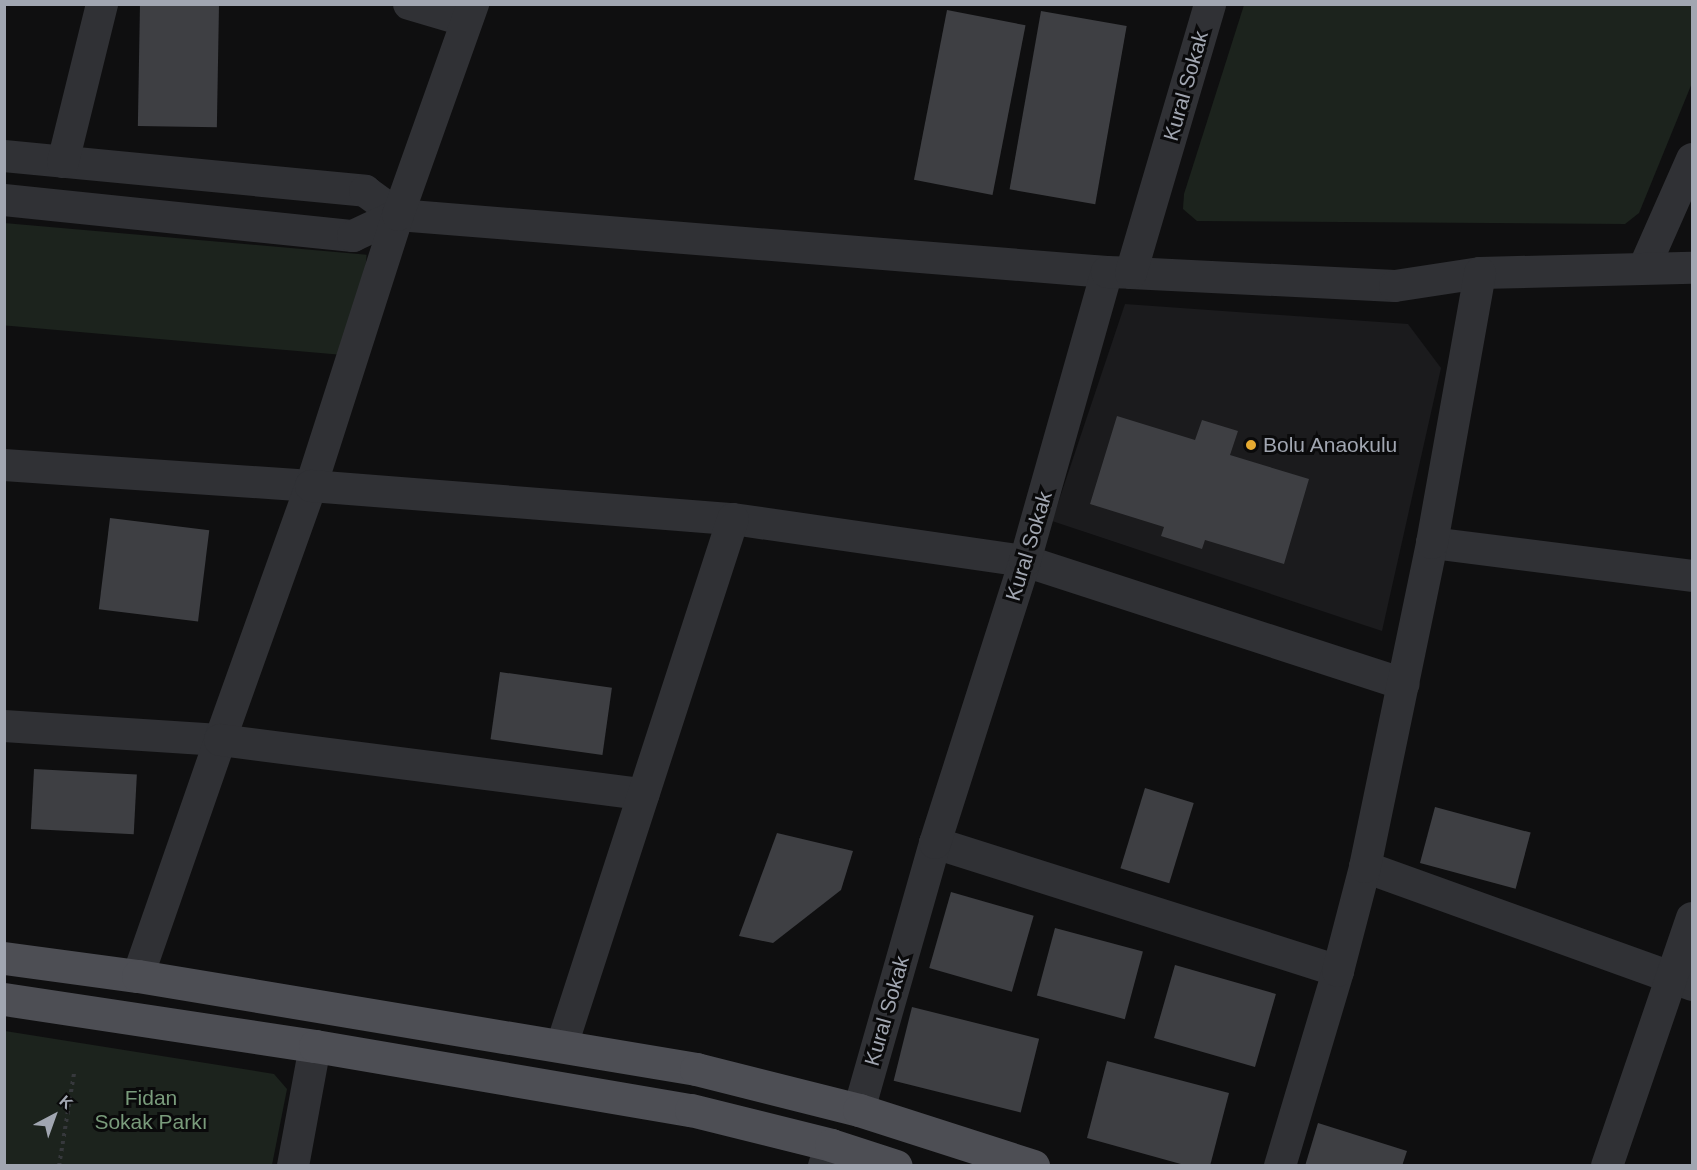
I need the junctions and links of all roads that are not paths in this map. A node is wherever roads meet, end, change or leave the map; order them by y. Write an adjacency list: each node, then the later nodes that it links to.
1 (102, 4): 7 (street)
2 (409, 4): 4 (street)
3 (1210, 4): 12 (street, Kural Sokak)
4 (470, 13): 9 (street)
5 (4, 156): 7 (street)
6 (1692, 159): 10 (street)
7 (63, 162): 9 (street)
8 (4, 200): 9 (street)
9 (398, 215): 12 (street); 15 (street)
10 (1644, 268): 11 (street); 13 (street)
11 (1692, 268)
12 (1119, 272): 13 (street); 18 (street, Kural Sokak)
13 (1480, 273): 17 (street)
14 (4, 465): 15 (street)
15 (311, 486): 16 (street); 22 (street)
16 (733, 519): 18 (street); 23 (street)
17 (1432, 543): 19 (street); 20 (street)
18 (1025, 561): 20 (street); 24 (street, Kural Sokak)
19 (1692, 576)
20 (1404, 684): 25 (street)
21 (4, 726): 22 (street)
22 (220, 740): 23 (street); 29 (street)
23 (644, 794): 32 (street)
24 (935, 843): 28 (street); 34 (street, Kural Sokak)
25 (1365, 867): 28 (street); 30 (street)
26 (1692, 918): 30 (street)
27 (4, 958): 29 (main road)
28 (1338, 971): 39 (street)
29 (138, 976): 32 (main road)
30 (1682, 981): 40 (street)
31 (4, 999): 33 (main road)
32 (562, 1045): 34 (main road)
33 (315, 1046): 35 (main road); 36 (street)
34 (859, 1110): 38 (main road)
35 (827, 1155): 37 (main road)
36 (293, 1166)
37 (896, 1166)
38 (1033, 1166)
39 (1280, 1166)
40 (1607, 1166)

